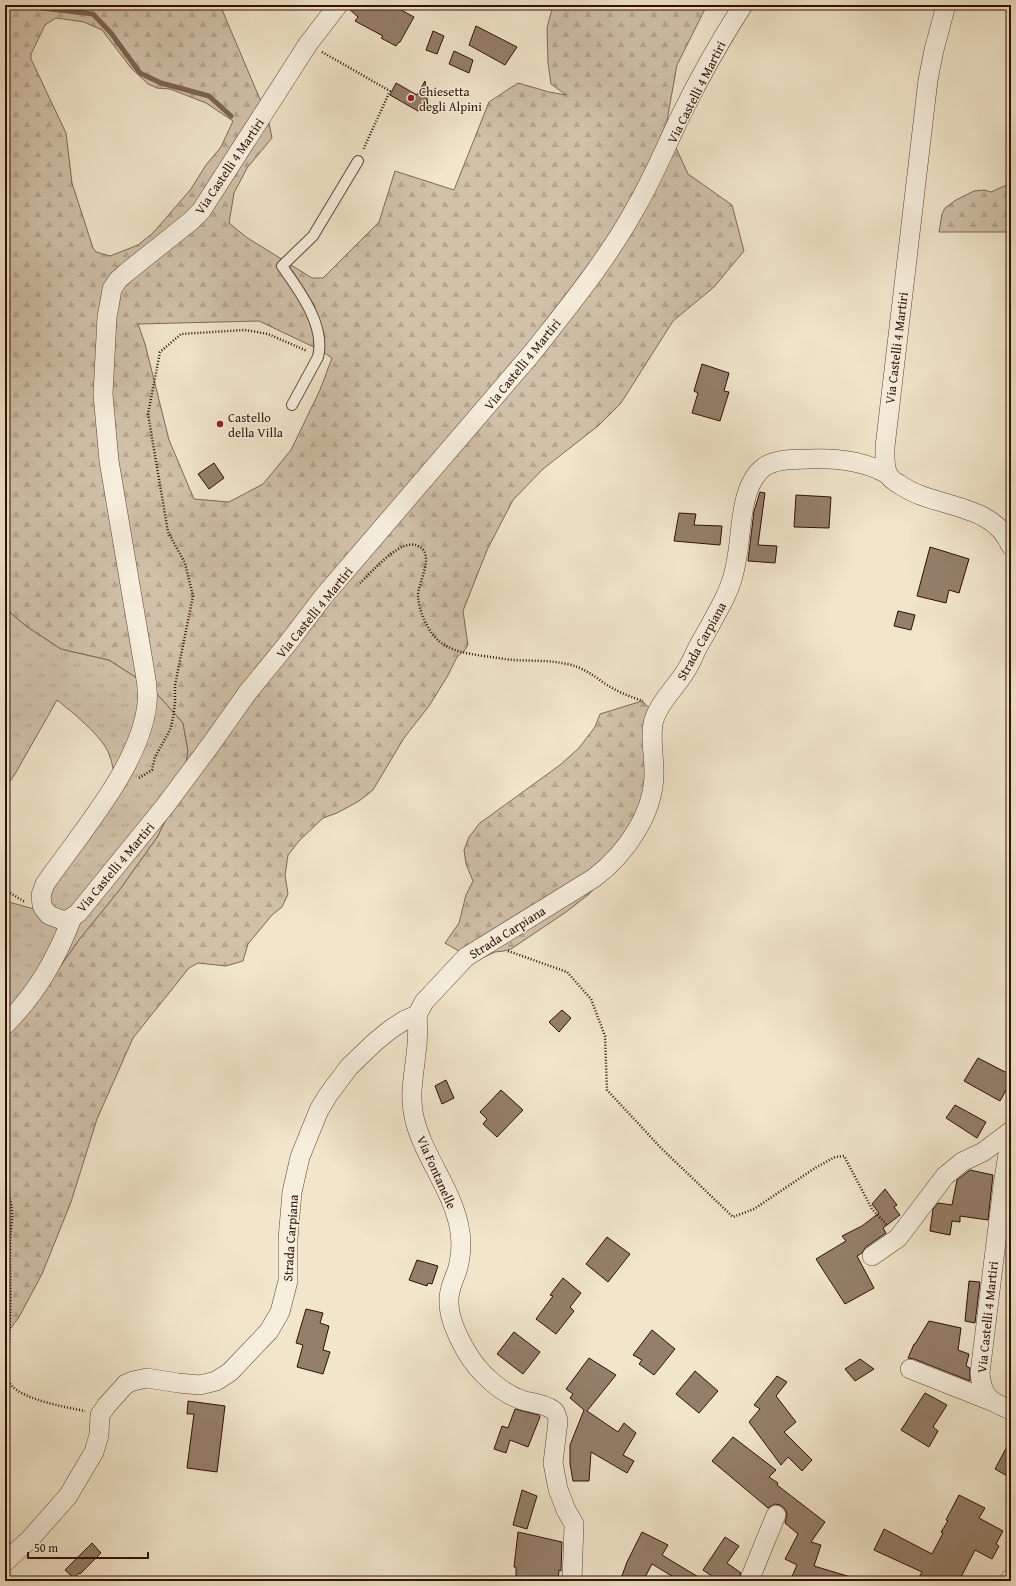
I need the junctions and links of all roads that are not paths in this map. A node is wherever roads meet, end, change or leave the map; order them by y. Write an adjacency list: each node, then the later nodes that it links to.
1 (338, 5): 8 (street, Via Castelli 4 Martiri)
2 (743, 5): 8 (street, Via Castelli 4 Martiri)
3 (946, 5): 6 (street, Via Castelli 4 Martiri)
4 (358, 161): 5 (lane)
5 (292, 405)
6 (888, 474): 7 (street); 9 (street, Strada Carpiana)
7 (1008, 536)
8 (72, 918): 10 (street)
9 (417, 1015): 18 (street, Strada Carpiana); 20 (street, Via Fontanelle)
10 (5, 1025)
11 (1011, 1131): 13 (street)
12 (1011, 1135): 15 (street, Via Castelli 4 Martiri)
13 (872, 1256)
14 (910, 1369): 15 (street)
15 (991, 1401): 16 (street)
16 (1011, 1410)
17 (776, 1515): 21 (street)
18 (5, 1562)
19 (1011, 1578): 22 (street)
20 (572, 1581)
21 (749, 1581)
22 (1009, 1581)

